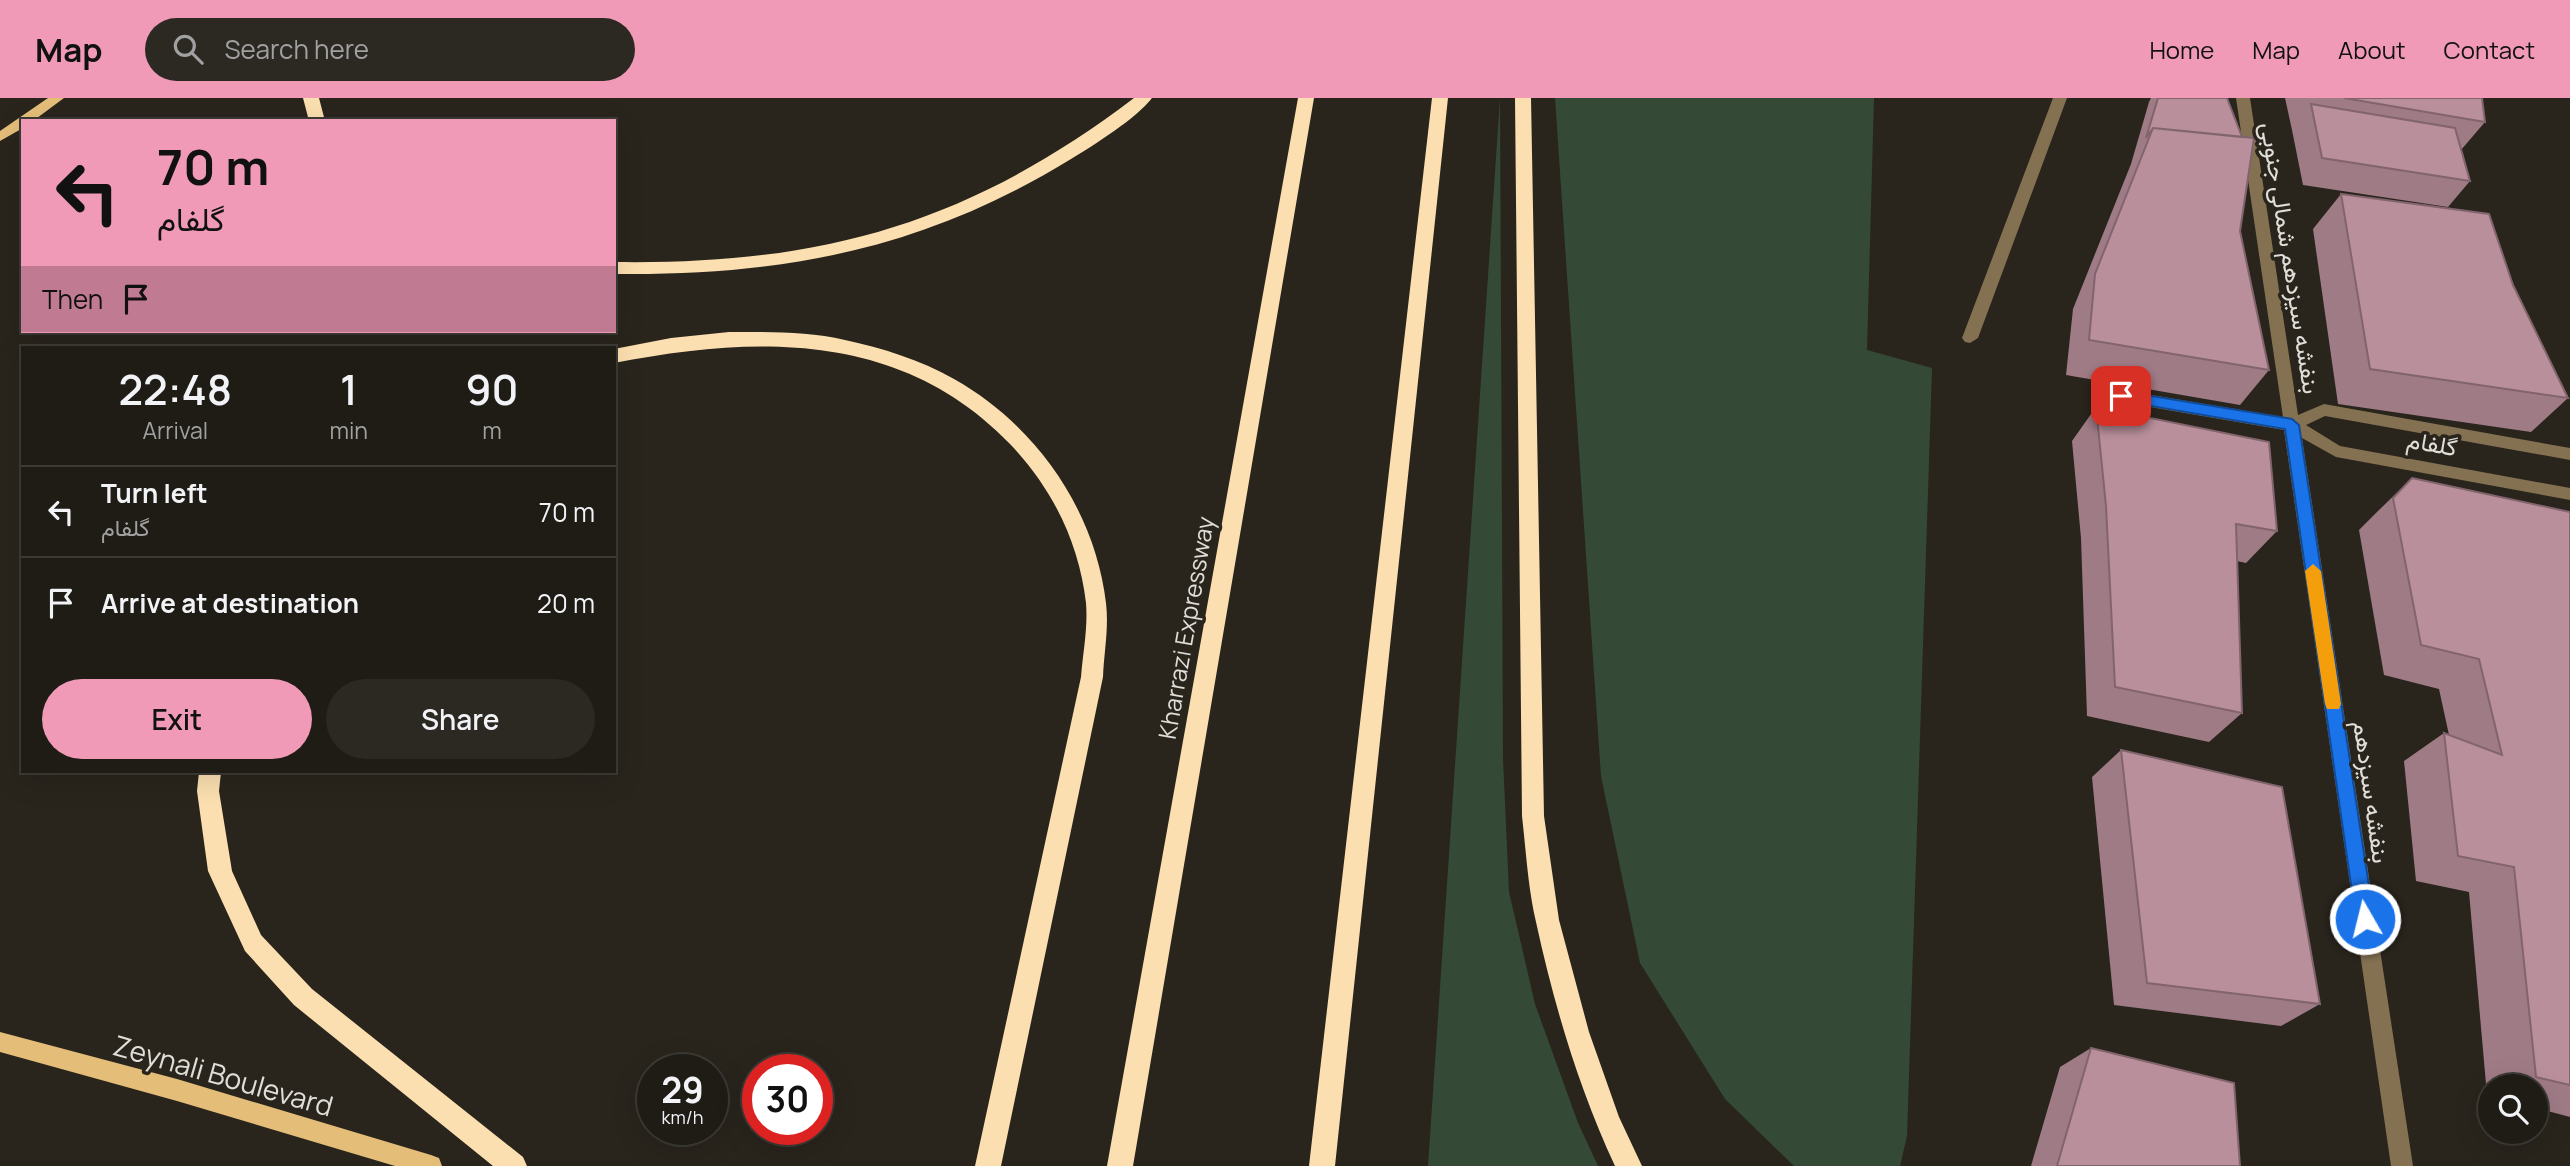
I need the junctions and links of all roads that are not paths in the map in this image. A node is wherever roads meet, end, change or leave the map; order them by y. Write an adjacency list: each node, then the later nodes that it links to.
1 (57, 98): 9 (main road)
2 (311, 98): 10 (highway)
3 (1144, 98): 13 (highway)
4 (1306, 98): 25 (highway, Kharrazi Expressway)
5 (1440, 98): 26 (highway)
6 (1522, 98): 27 (highway)
7 (2060, 98): 14 (street)
8 (2243, 98): 17 (street, بنفشه سیزدهم شمالی جنوبی)
9 (26, 119)
10 (316, 119)
11 (21, 122): 12 (main road)
12 (0, 137)
13 (616, 268)
14 (1970, 338)
15 (616, 356): 22 (highway)
16 (2121, 396): 17 (street, گلفام)
17 (2292, 425): 18 (street, گلفام); 19 (street, گلفام); 28 (street, بنفشه سیزدهم)
18 (2570, 454)
19 (2570, 494)
20 (209, 773): 24 (highway)
21 (0, 1042): 23 (main road, Zeynali Boulevard)
22 (990, 1157)
23 (430, 1166)
24 (514, 1166)
25 (1120, 1166)
26 (1322, 1166)
27 (1629, 1166)
28 (2402, 1166)

